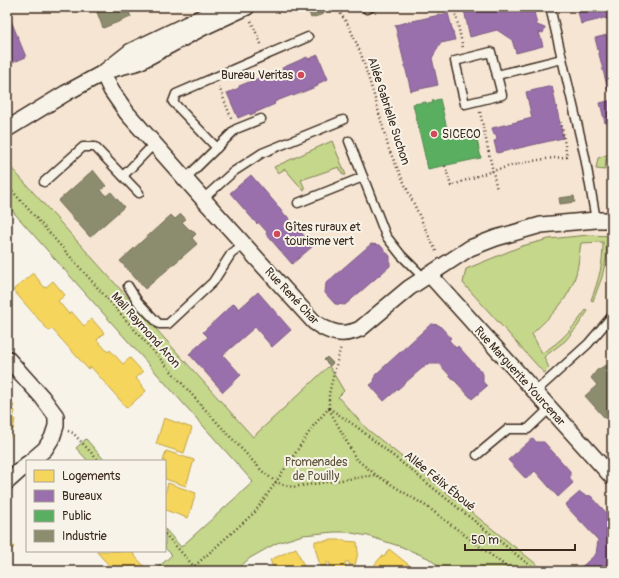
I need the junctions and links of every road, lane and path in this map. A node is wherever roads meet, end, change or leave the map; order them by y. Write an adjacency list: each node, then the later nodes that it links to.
1 (223, 7): 10 (street)
2 (246, 7): 7 (path); 10 (street)
3 (336, 7): 36 (path, Allée Gabrielle Suchon)
4 (454, 7): 8 (path)
5 (550, 7): 9 (lane)
6 (308, 37): 7 (lane)
7 (266, 55): 12 (lane)
8 (466, 58): 11 (lane); 13 (lane)
9 (562, 59): 11 (lane); 33 (lane)
10 (103, 73): 17 (street); 20 (street, Rue René Char)
11 (497, 75): 13 (lane)
12 (215, 77): 18 (path); 21 (lane)
13 (478, 101): 23 (path)
14 (261, 119): 18 (lane)
15 (343, 120): 31 (lane)
16 (561, 122): 23 (path)
17 (7, 129)
18 (236, 129): 21 (lane)
19 (349, 140): 25 (lane)
20 (154, 144): 24 (lane); 26 (street, Rue René Char)
21 (217, 148): 26 (lane)
22 (445, 166): 23 (path)
23 (493, 171): 29 (path)
24 (123, 176): 27 (lane); 30 (lane)
25 (363, 177): 32 (lane); 37 (lane)
26 (185, 179): 31 (street, Rue René Char)
27 (44, 182)
28 (7, 185): 53 (path, Mail Raymond Aron)
29 (497, 190)
30 (139, 194)
31 (203, 200): 35 (street, Rue René Char)
32 (298, 203)
33 (596, 220): 34 (street); 36 (street)
34 (612, 220)
35 (244, 244): 38 (lane); 40 (street, Rue René Char)
36 (443, 264): 37 (street)
37 (426, 276): 40 (street); 42 (street, Rue Marguerite Yourcenar)
38 (128, 286)
39 (612, 316): 42 (lane)
40 (342, 334): 43 (path)
41 (7, 358): 45 (street)
42 (535, 392): 44 (street, Rue Marguerite Yourcenar)
43 (329, 408): 50 (path); 53 (path); 59 (path, Allée Félix Éboué)
44 (550, 408): 46 (lane); 51 (street, Rue Marguerite Yourcenar)
45 (56, 426): 47 (street); 48 (path)
46 (476, 456)
47 (32, 460)
48 (98, 460)
49 (26, 465): 52 (street)
50 (376, 475): 53 (path); 58 (path)
51 (612, 477)
52 (7, 482)
53 (276, 482): 55 (path)
54 (166, 535): 55 (path)
55 (194, 566): 56 (path); 57 (path)
56 (189, 571)
57 (198, 571)
58 (512, 571)
59 (537, 571)

